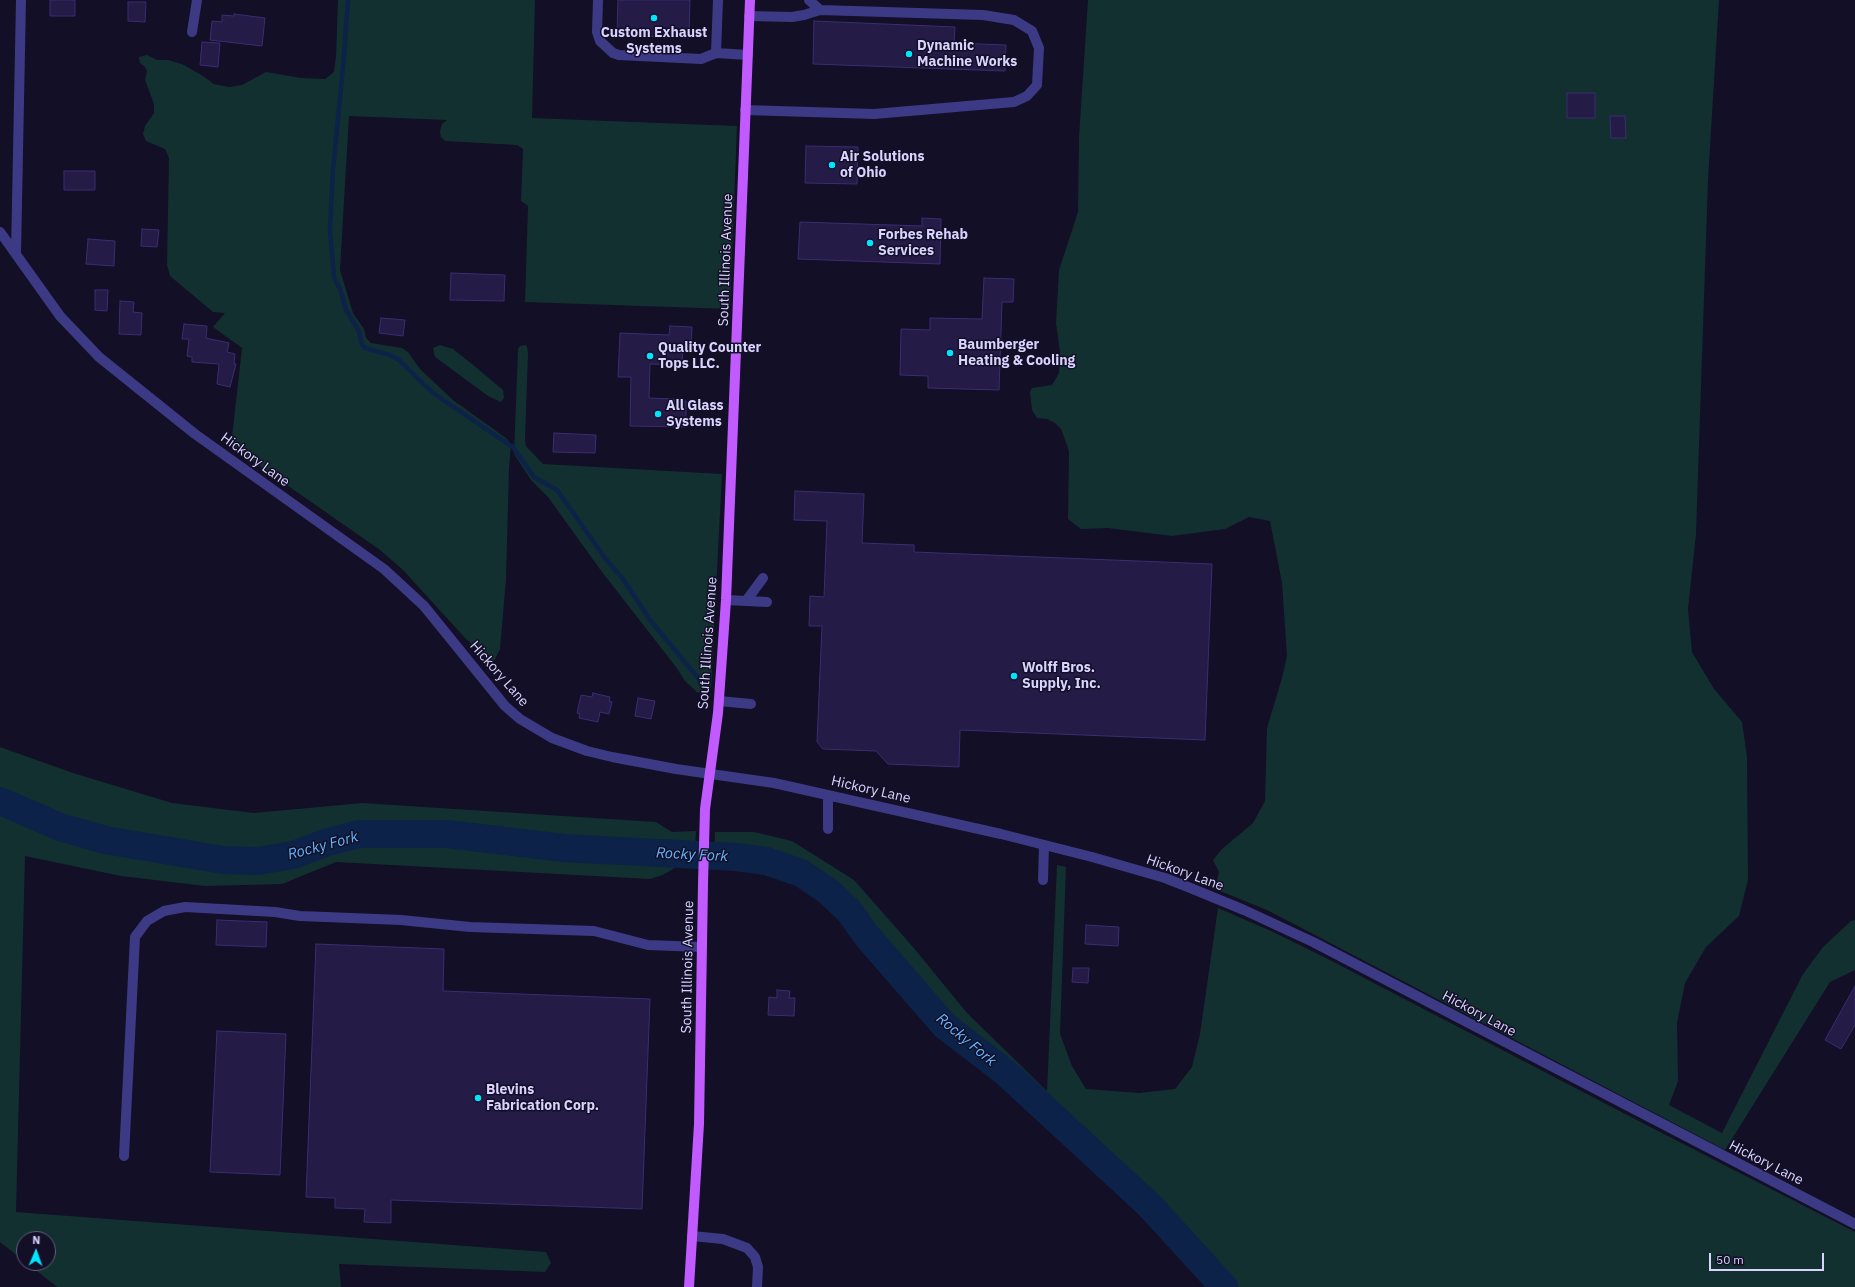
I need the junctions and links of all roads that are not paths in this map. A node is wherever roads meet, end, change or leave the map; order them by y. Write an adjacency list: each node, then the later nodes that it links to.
1 (21, 0): 14 (street)
2 (197, 0): 9 (street)
3 (598, 0): 10 (street)
4 (718, 0): 10 (street)
5 (750, 0): 8 (main road, South Illinois Avenue)
6 (808, 0): 7 (street)
7 (820, 10): 8 (street); 12 (street)
8 (749, 16): 11 (main road, South Illinois Avenue)
9 (192, 32)
10 (716, 53): 11 (street)
11 (748, 55): 12 (main road, South Illinois Avenue)
12 (745, 110): 16 (main road, South Illinois Avenue)
13 (0, 232): 14 (street, Hickory Lane)
14 (16, 254): 21 (street, Hickory Lane)
15 (763, 578): 17 (street)
16 (726, 600): 17 (street); 19 (main road, South Illinois Avenue)
17 (746, 601): 18 (street)
18 (767, 602)
19 (719, 701): 20 (street); 21 (main road, South Illinois Avenue)
20 (751, 704)
21 (710, 774): 22 (street, Hickory Lane); 26 (main road, South Illinois Avenue)
22 (828, 795): 23 (street); 24 (street, Hickory Lane)
23 (828, 828)
24 (1044, 845): 25 (street); 28 (street, Hickory Lane)
25 (1043, 880)
26 (702, 946): 27 (street); 29 (main road, South Illinois Avenue)
27 (124, 1156)
28 (1855, 1224)
29 (692, 1236): 30 (main road, South Illinois Avenue); 31 (street)
30 (689, 1287)
31 (757, 1287)

